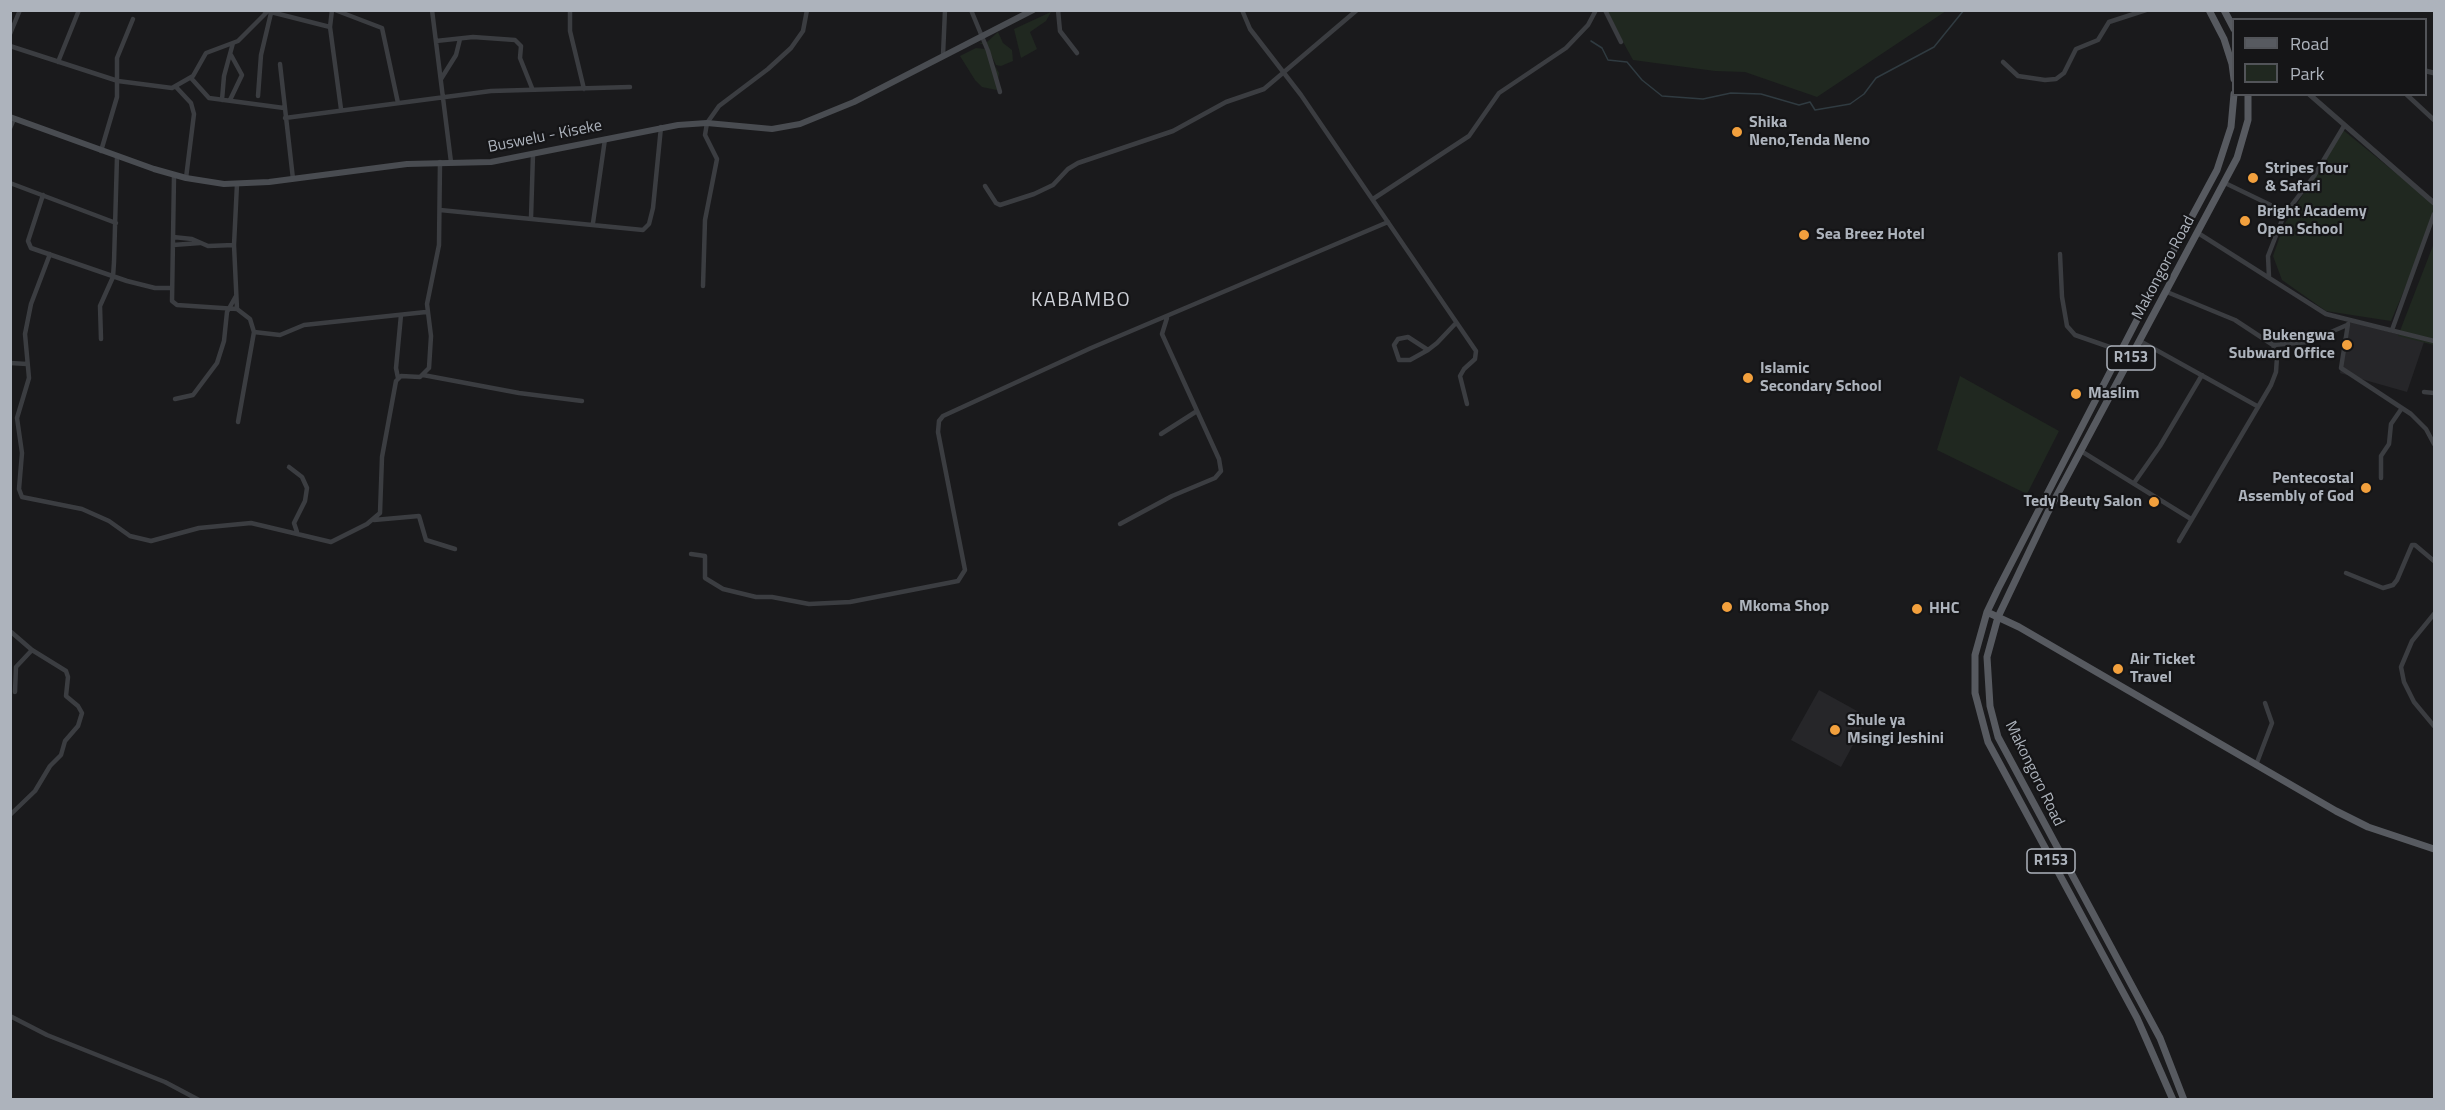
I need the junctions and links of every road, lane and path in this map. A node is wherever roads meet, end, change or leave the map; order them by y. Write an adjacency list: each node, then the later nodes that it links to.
1 (20, 10): 23 (street)
2 (79, 10): 34 (street)
3 (333, 10): 22 (street); 54 (street)
4 (424, 10): 19 (street)
5 (570, 10): 44 (street)
6 (807, 10): 60 (street)
7 (945, 10): 32 (street)
8 (971, 10): 24 (street)
9 (1033, 10): 24 (main road, Buswelu - Kiseke)
10 (1058, 10): 30 (street)
11 (1242, 10): 37 (street)
12 (1357, 10): 37 (street)
13 (1596, 10): 78 (street)
14 (1605, 10): 27 (street)
15 (2146, 10): 35 (street)
16 (2209, 10): 33 (main road)
17 (2224, 10): 21 (main road)
18 (267, 12): 22 (street); 28 (street); 46 (street)
19 (432, 12): 26 (street)
20 (133, 19): 40 (street)
21 (2232, 25)
22 (330, 27): 56 (street)
23 (10, 34)
24 (982, 35): 32 (main road, Buswelu - Kiseke); 45 (street)
25 (460, 39): 26 (street); 39 (street); 43 (street)
26 (436, 41): 39 (street)
27 (1621, 42)
28 (233, 43): 31 (street); 38 (street)
29 (10, 46): 34 (street)
30 (1077, 53)
31 (231, 55): 52 (street); 53 (street)
32 (943, 55): 60 (main road, Buswelu - Kiseke)
33 (2232, 61)
34 (58, 62): 40 (street)
35 (2003, 62)
36 (280, 64): 55 (street)
37 (1284, 70): 76 (street); 78 (street)
38 (191, 78): 41 (street); 52 (street)
39 (441, 79): 51 (street)
40 (118, 81): 41 (street); 65 (street)
41 (176, 87): 71 (street)
42 (630, 87): 44 (street)
43 (532, 88): 44 (street); 51 (street)
44 (584, 89)
45 (1000, 92)
46 (258, 96)
47 (2234, 96): 114 (main road, Makongoro Road / R153)
48 (2248, 96): 74 (main road, Makongoro Road / R153)
49 (2311, 96): 61 (street)
50 (2408, 96): 59 (street)
51 (443, 97): 54 (street); 69 (street)
52 (222, 100): 53 (street)
53 (230, 100): 55 (street)
54 (398, 103): 56 (street)
55 (284, 108): 58 (street)
56 (341, 110): 58 (street)
57 (12, 118): 63 (street); 65 (main road, Buswelu - Kiseke)
58 (285, 118): 72 (street)
59 (2434, 120)
60 (707, 123): 62 (main road, Buswelu - Kiseke); 96 (street)
61 (2344, 126): 79 (street); 81 (street)
62 (661, 127): 64 (main road, Buswelu - Kiseke); 86 (street)
63 (10, 128)
64 (605, 139): 66 (main road, Buswelu - Kiseke); 86 (street)
65 (101, 150): 67 (main road, Buswelu - Kiseke)
66 (533, 154): 69 (main road, Buswelu - Kiseke); 83 (street)
67 (117, 157): 70 (main road, Buswelu - Kiseke); 85 (street)
68 (440, 162): 69 (main road, Buswelu - Kiseke); 72 (main road, Buswelu - Kiseke); 80 (street)
69 (451, 162)
70 (174, 176): 71 (main road, Buswelu - Kiseke); 88 (street)
71 (186, 178): 75 (main road, Buswelu - Kiseke)
72 (293, 178): 75 (main road, Buswelu - Kiseke)
73 (10, 183): 77 (street)
74 (2225, 183): 81 (street); 87 (main road, Makongoro Road / R153)
75 (237, 184): 91 (street)
76 (985, 186)
77 (43, 195): 85 (street); 92 (street)
78 (1373, 199): 84 (street)
79 (2434, 203)
80 (440, 210): 83 (street); 102 (street)
81 (2285, 212): 95 (street)
82 (2434, 214): 107 (street)
83 (531, 218): 86 (street)
84 (1388, 222): 104 (street); 105 (street)
85 (116, 223): 94 (street)
86 (593, 224)
87 (2198, 233): 95 (street); 98 (main road, Makongoro Road / R153)
88 (173, 237): 89 (street); 90 (street)
89 (200, 243): 90 (street); 91 (street)
90 (173, 245): 97 (street)
91 (234, 245): 99 (street)
92 (50, 254): 94 (street); 116 (street)
93 (2060, 254): 114 (street)
94 (113, 277): 97 (street); 109 (street)
95 (2269, 277): 106 (street)
96 (703, 285)
97 (170, 288): 100 (street)
98 (2167, 292): 110 (main road, Makongoro Road / R153); 112 (street)
99 (236, 296): 100 (street); 101 (street)
100 (229, 308): 101 (street); 122 (street)
101 (237, 309): 108 (street)
102 (426, 312): 103 (street); 117 (street)
103 (401, 315): 108 (street); 119 (street)
104 (1167, 318): 127 (street); 143 (street)
105 (1456, 323): 113 (street); 124 (street)
106 (2348, 323): 107 (street); 112 (street); 126 (street)
107 (2392, 330): 111 (street)
108 (254, 332): 130 (street)
109 (101, 339)
110 (2140, 340): 118 (street); 133 (main road, Makongoro Road / R153)
111 (2434, 341)
112 (2273, 345): 125 (street)
113 (1428, 350): 113 (street)
114 (2121, 351): 146 (main road, Makongoro Road / R153)
115 (10, 363): 116 (street)
116 (27, 364): 129 (street)
117 (423, 375): 119 (street); 123 (street)
118 (2202, 375): 125 (street); 136 (street)
119 (398, 378): 138 (street)
120 (2424, 392): 121 (street)
121 (2434, 393)
122 (175, 399)
123 (582, 401)
124 (1467, 404)
125 (2257, 406): 137 (street)
126 (2402, 408): 132 (street); 135 (street)
127 (1197, 411): 131 (street); 139 (street)
128 (10, 414): 129 (street)
129 (17, 418): 140 (street)
130 (238, 422)
131 (1161, 434)
132 (2434, 444)
133 (2081, 452): 136 (street); 148 (main road, Makongoro Road / R153)
134 (289, 467): 140 (street)
135 (2381, 478)
136 (2133, 483): 137 (street)
137 (2191, 519): 141 (street)
138 (374, 520): 140 (street); 142 (street)
139 (1120, 524)
140 (299, 534)
141 (2179, 541)
142 (455, 549)
143 (691, 554)
144 (2434, 561): 145 (street)
145 (2346, 573)
146 (1987, 612): 148 (main road); 160 (main road, Makongoro Road / R153)
147 (2434, 614): 153 (street)
148 (1998, 617): 154 (main road); 161 (main road, Makongoro Road / R153)
149 (10, 632): 150 (street)
150 (32, 650): 151 (street); 156 (street)
151 (15, 692)
152 (2265, 703): 154 (street)
153 (2434, 726)
154 (2256, 765): 157 (main road)
155 (10, 807): 156 (street)
156 (11, 815)
157 (2434, 849)
158 (10, 1016): 159 (street)
159 (199, 1100)
160 (2173, 1100)
161 (2184, 1100)

